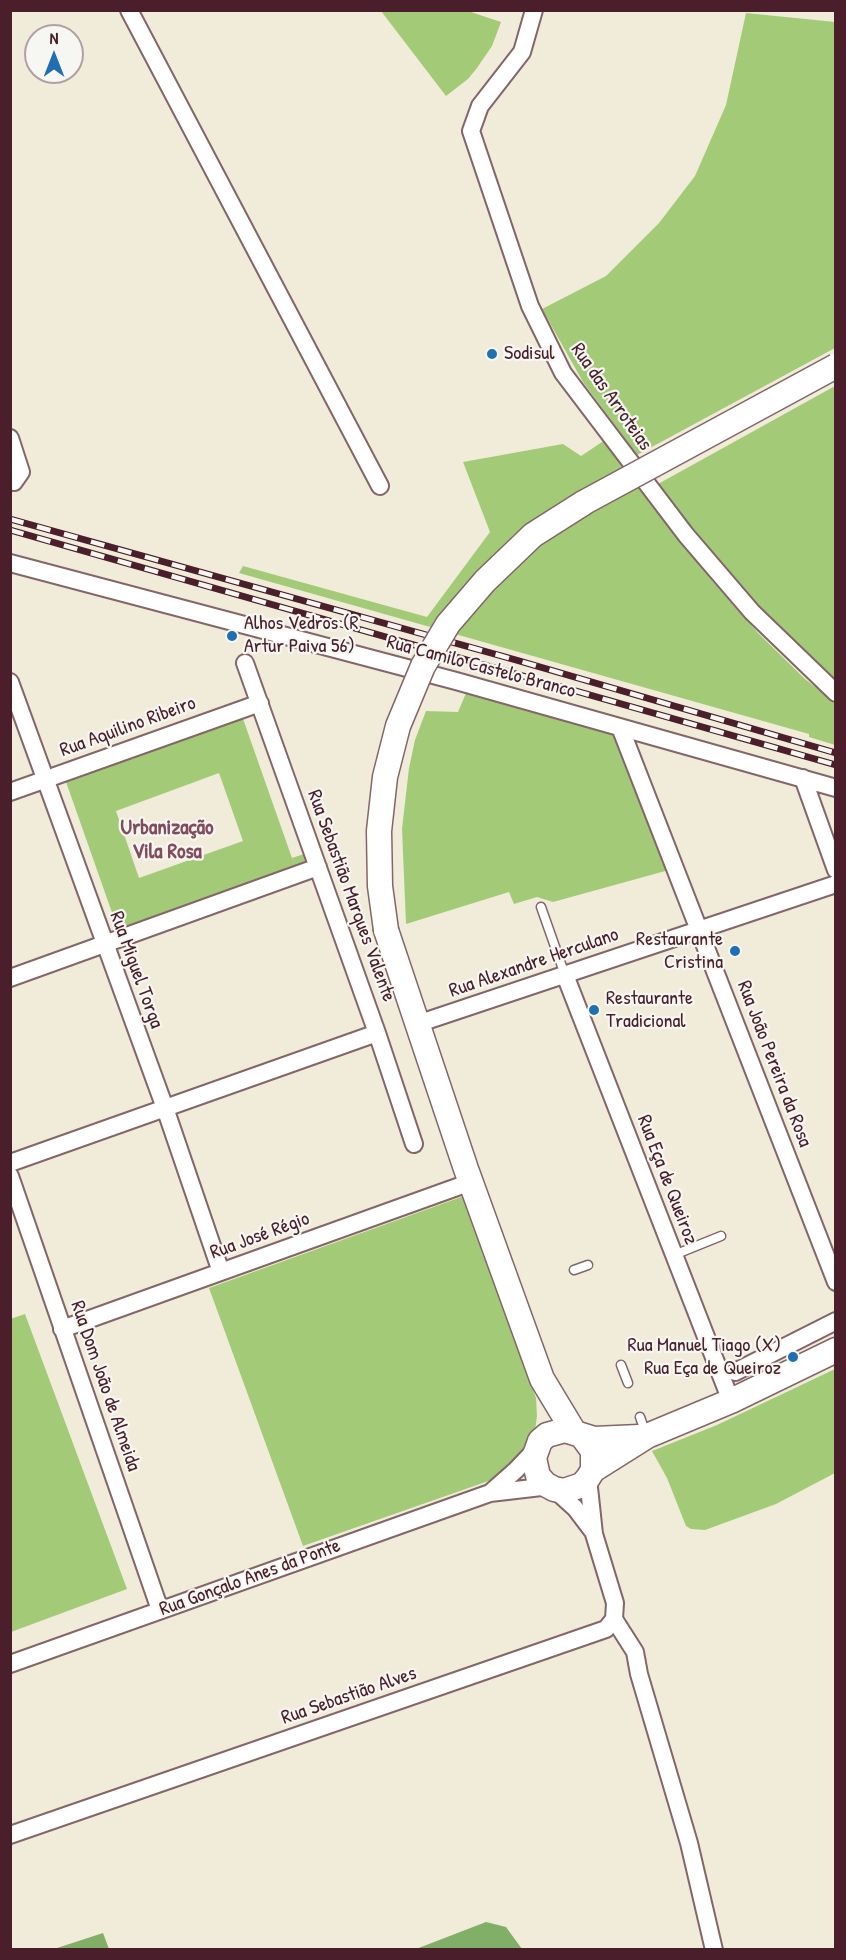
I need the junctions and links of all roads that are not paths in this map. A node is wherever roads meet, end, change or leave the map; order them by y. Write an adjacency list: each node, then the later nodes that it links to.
1 (129, 10): 6 (street)
2 (534, 10): 10 (street, Rua das Arroteias)
3 (836, 366): 25 (street, bridge)
4 (10, 438): 5 (street)
5 (10, 481)
6 (380, 486)
7 (10, 563): 12 (street, Rua Camilo Castelo Branco)
8 (245, 663): 11 (street, Rua Sebastião Marques Valente)
9 (10, 682): 14 (street, Rua Miguel Torga)
10 (836, 693)
11 (260, 703): 14 (street, Rua Aquilino Ribeiro); 17 (street, Rua Sebastião Marques Valente)
12 (620, 727): 13 (street, Rua Camilo Castelo Branco); 21 (street, Rua João Pereira da Rosa)
13 (803, 778): 15 (street, Rua Camilo Castelo Branco); 18 (street)
14 (45, 780): 16 (street, Rua Aquilino Ribeiro); 22 (street, Rua Miguel Torga)
15 (836, 788)
16 (10, 792)
17 (318, 867): 22 (street); 26 (street, Rua Sebastião Marques Valente)
18 (836, 870)
19 (836, 884): 21 (street, Rua Alexandre Herculano)
20 (541, 907): 23 (lane)
21 (699, 930): 23 (street, Rua Alexandre Herculano); 37 (street, Rua João Pereira da Rosa)
22 (104, 944): 24 (street); 27 (street, Rua Miguel Torga)
23 (565, 975): 25 (street, Rua Alexandre Herculano); 33 (street, Rua Eça de Queiroz)
24 (10, 978)
25 (417, 1024): 31 (street)
26 (377, 1033): 27 (street); 28 (street, Rua Sebastião Marques Valente)
27 (165, 1108): 29 (street); 36 (street, Rua Miguel Torga)
28 (414, 1144)
29 (10, 1163)
30 (10, 1176): 39 (street, Rua Dom João de Almeida)
31 (471, 1182): 36 (street, Rua José Régio); 43 (street)
32 (721, 1236): 33 (lane)
33 (674, 1255): 45 (street, Rua Eça de Queiroz)
34 (588, 1265): 35 (lane)
35 (574, 1270)
36 (221, 1272): 39 (street, Rua José Régio)
37 (836, 1282)
38 (836, 1321): 42 (street)
39 (62, 1329): 53 (street, Rua Dom João de Almeida)
40 (836, 1350): 45 (street)
41 (621, 1365): 44 (lane)
42 (735, 1372)
43 (542, 1379): 47 (street); 48 (street)
44 (628, 1383)
45 (730, 1401): 46 (street)
46 (644, 1427): 47 (street); 49 (street)
47 (578, 1434): 48 (street); 49 (street)
48 (538, 1445): 50 (street); 51 (street)
49 (591, 1474): 50 (street); 52 (street)
50 (552, 1488): 51 (street); 52 (street)
51 (490, 1493): 53 (street, Rua Gonçalo Anes da Ponte)
52 (594, 1534): 54 (street)
53 (160, 1610): 55 (street, Rua Gonçalo Anes da Ponte)
54 (614, 1619): 56 (street, Rua Sebastião Alves); 57 (street)
55 (10, 1664)
56 (10, 1835)
57 (714, 1950)

